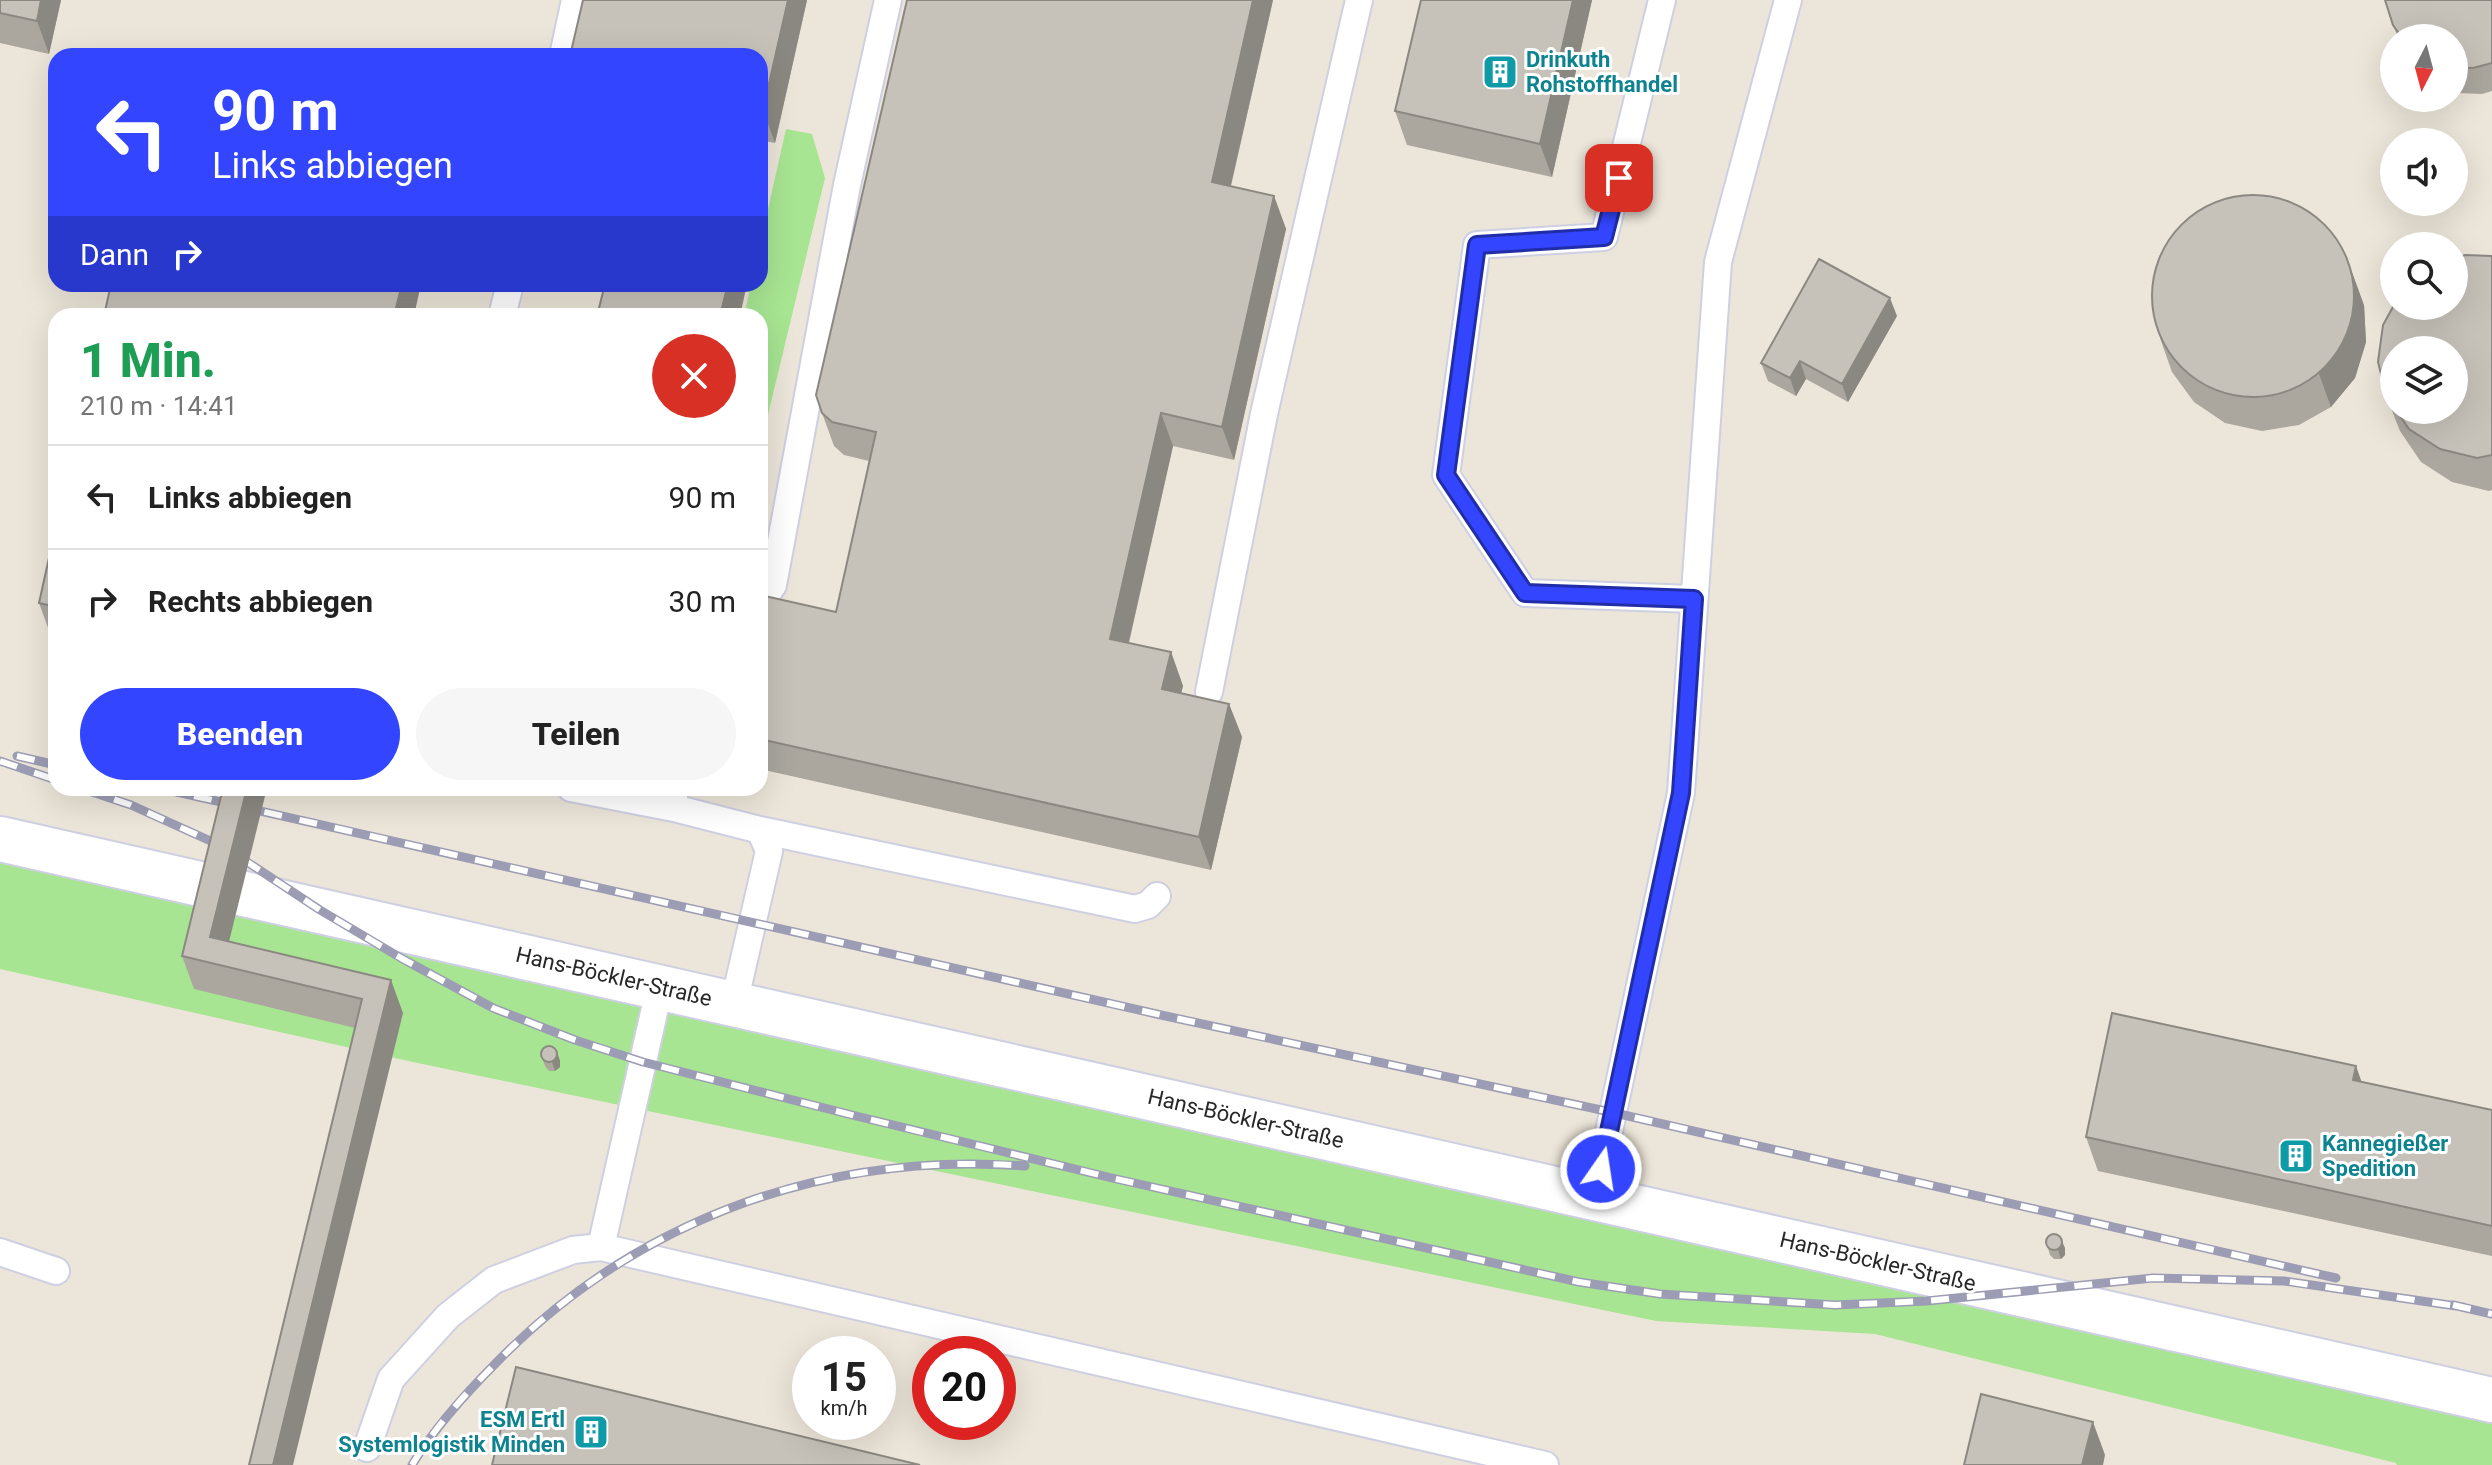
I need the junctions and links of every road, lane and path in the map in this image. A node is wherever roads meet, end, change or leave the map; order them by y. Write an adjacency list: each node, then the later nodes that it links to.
1 (575, 0): 6 (lane)
2 (888, 0): 7 (lane)
3 (1359, 0): 9 (lane)
4 (1662, 0): 8 (lane)
5 (1788, 0): 8 (lane)
6 (565, 48)
7 (768, 592)
8 (1694, 599): 17 (lane)
9 (1209, 692)
10 (653, 796): 11 (lane)
11 (674, 798): 12 (lane)
12 (760, 830): 14 (lane); 16 (lane)
13 (0, 839): 15 (street, Hans-Böckler-Straße)
14 (1157, 896)
15 (660, 986): 16 (street, Hans-Böckler-Straße); 18 (lane)
16 (734, 1003): 17 (street, Hans-Böckler-Straße)
17 (1595, 1197): 21 (street, Hans-Böckler-Straße)
18 (601, 1247): 22 (lane); 23 (lane)
19 (0, 1252): 20 (lane)
20 (56, 1271)
21 (2492, 1400)
22 (367, 1448)
23 (1545, 1465)

